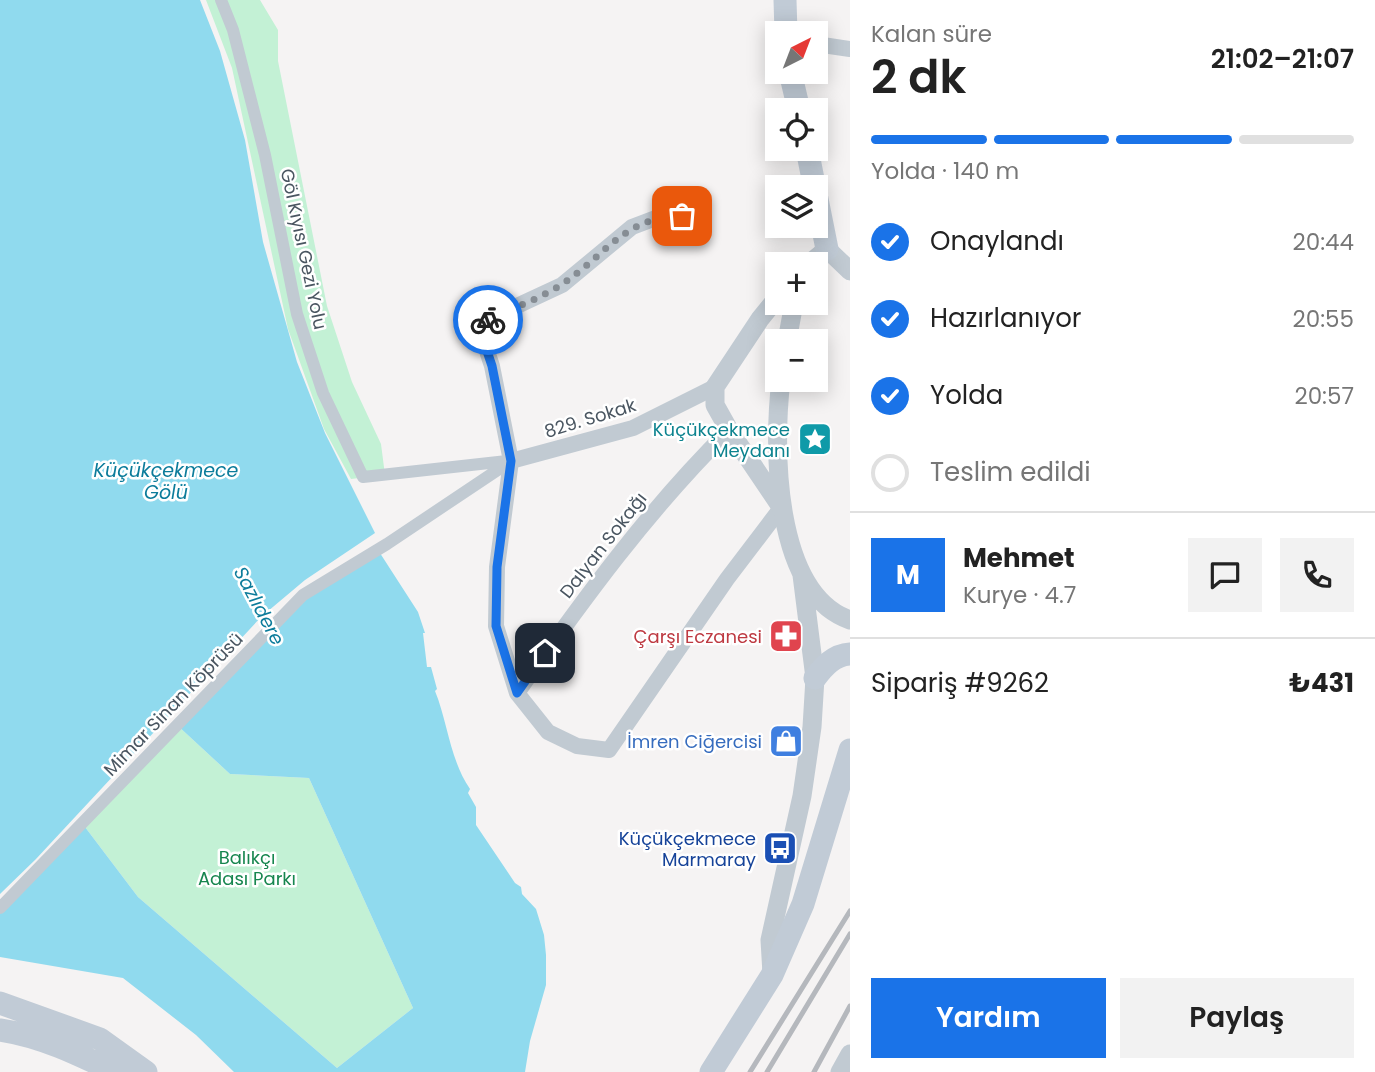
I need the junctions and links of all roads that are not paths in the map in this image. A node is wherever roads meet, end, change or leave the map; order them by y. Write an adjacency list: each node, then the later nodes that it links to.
1 (220, 0): 15 (street, Göl Kıyısı Gezi Yolu)
2 (785, 0): 3 (main road)
3 (786, 21)
4 (828, 46): 5 (street)
5 (850, 49)
6 (809, 161): 8 (main road)
7 (702, 215): 15 (street)
8 (827, 249): 9 (street); 10 (street)
9 (823, 252)
10 (850, 271)
11 (765, 312): 12 (street)
12 (715, 387): 14 (street); 15 (street, 829. Sokak)
13 (780, 392): 16 (street)
14 (729, 430): 16 (street); 21 (street, Dalyan Sokağı)
15 (511, 461): 21 (street); 23 (street, Mimar Sinan Köprüsü)
16 (781, 508): 17 (street); 21 (street)
17 (802, 575): 18 (street); 20 (street)
18 (850, 620)
19 (850, 654): 20 (main road)
20 (815, 678): 24 (street)
21 (517, 693)
22 (850, 750): 24 (main road)
23 (0, 908)
24 (772, 975): 30 (main road)
25 (0, 1003): 29 (main road)
26 (0, 1030): 28 (main road)
27 (850, 1054): 31 (street)
28 (115, 1072)
29 (146, 1072)
30 (711, 1072)
31 (840, 1072)

